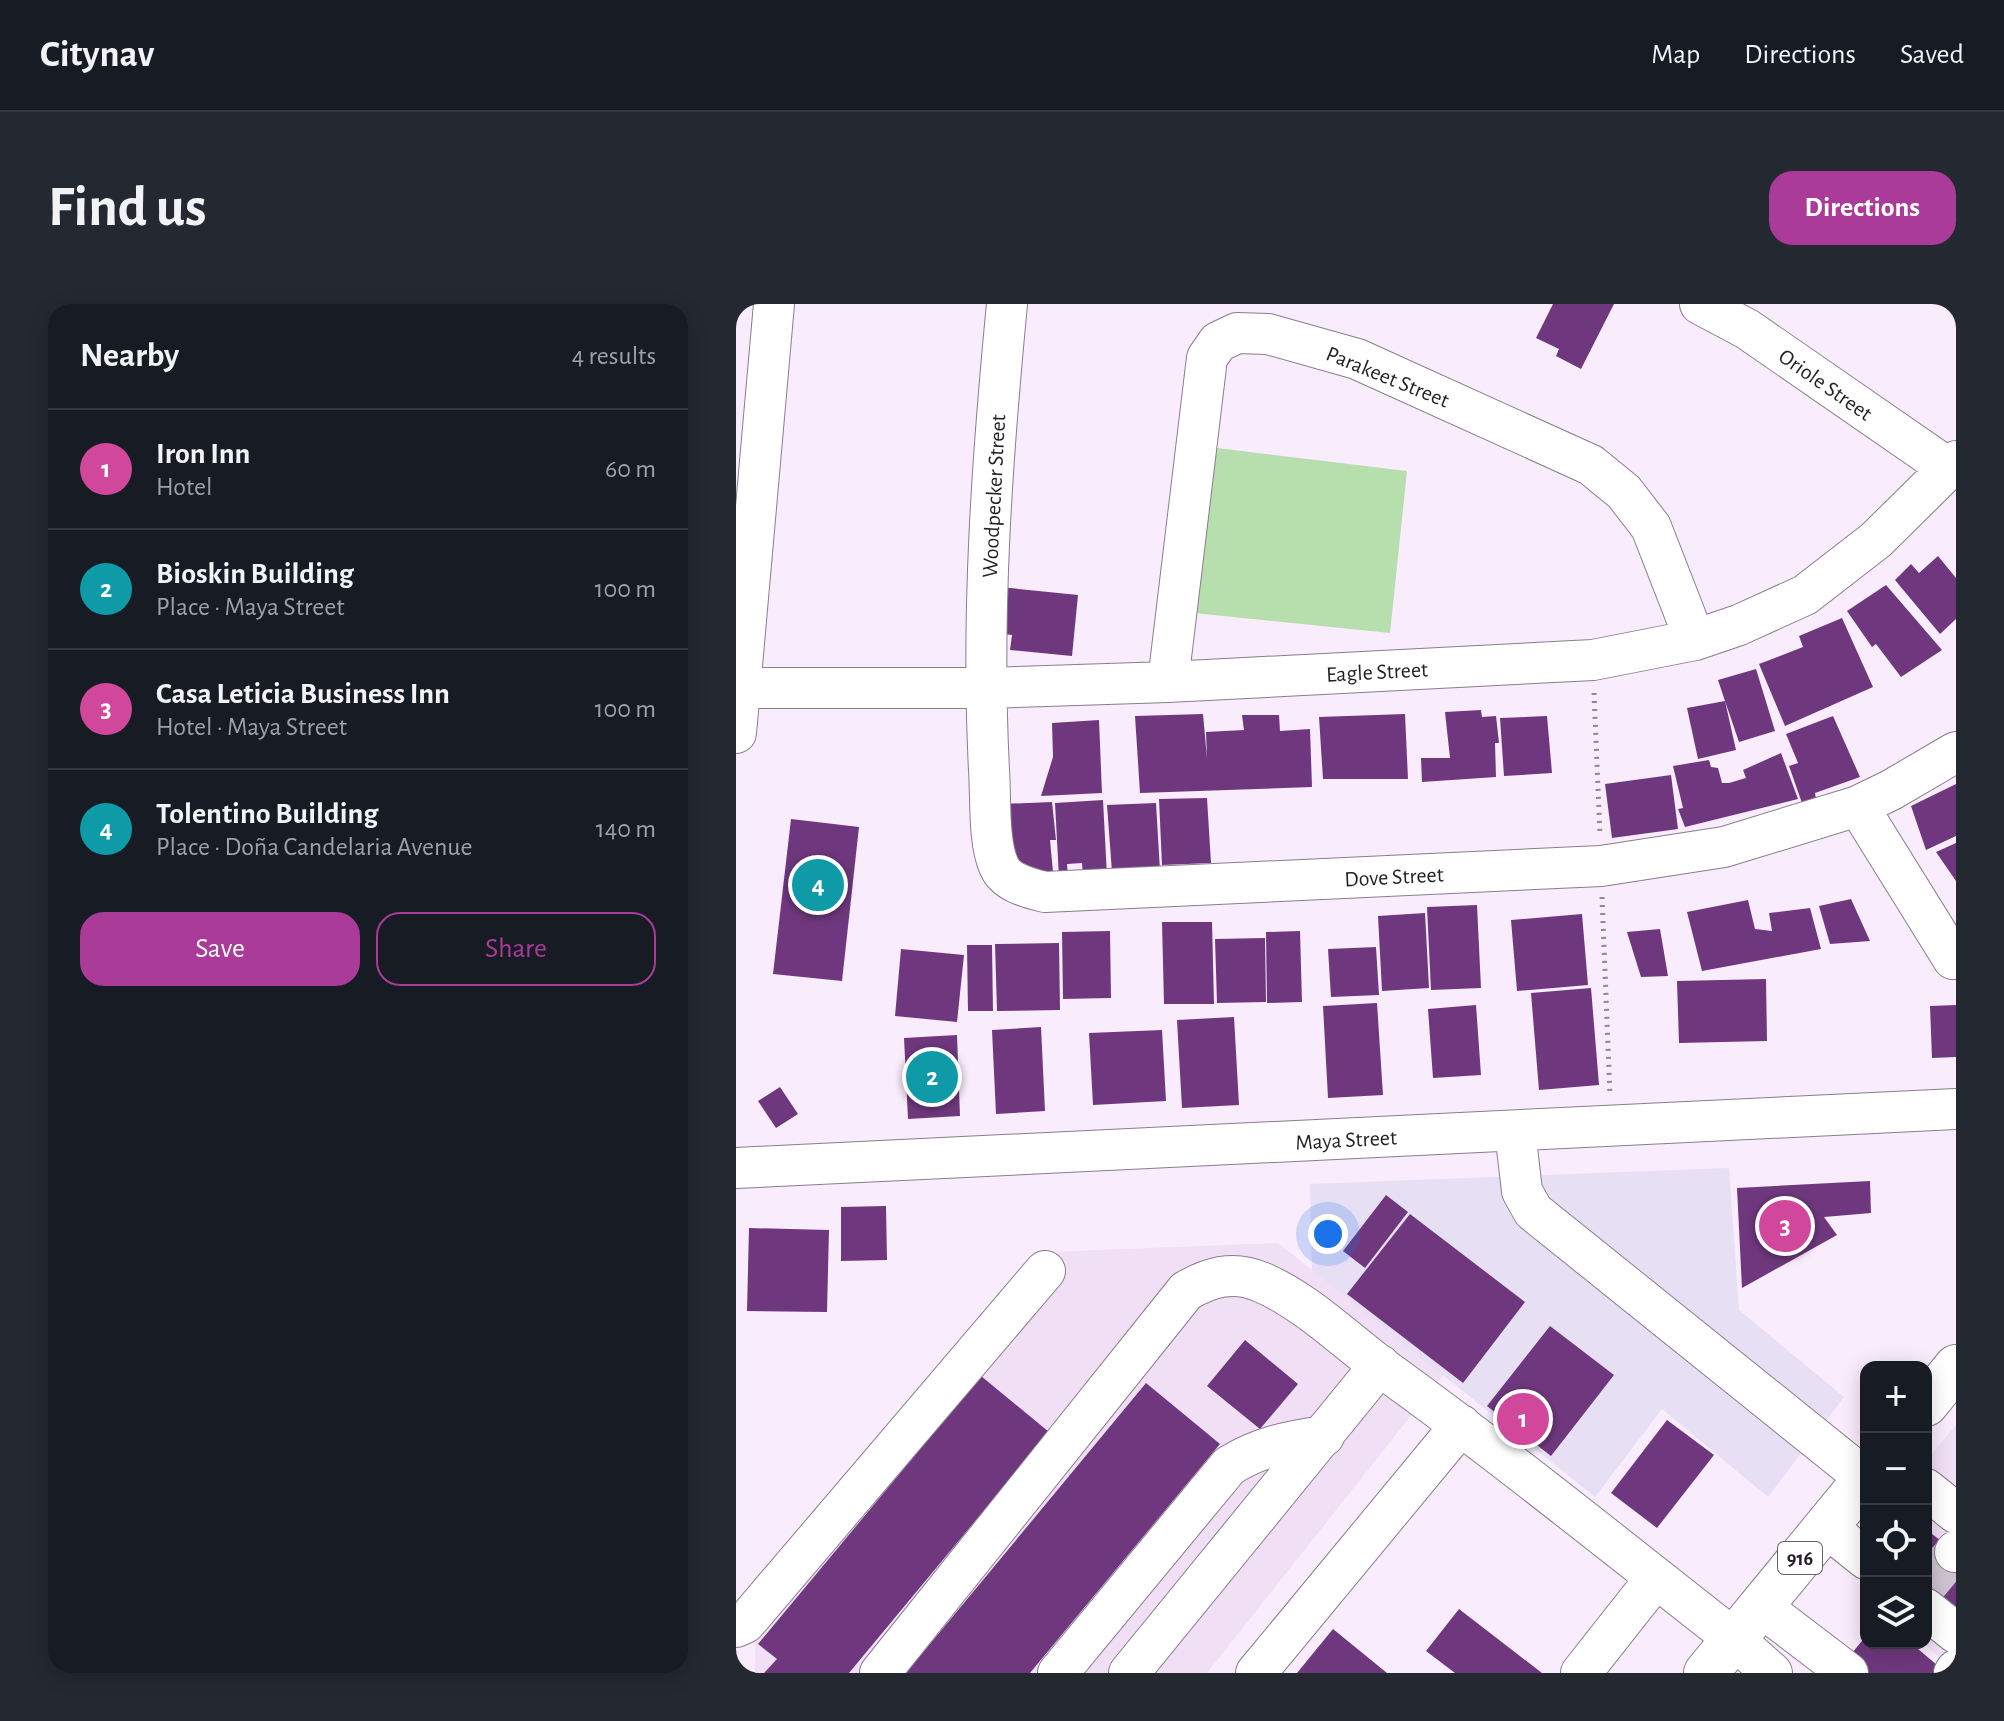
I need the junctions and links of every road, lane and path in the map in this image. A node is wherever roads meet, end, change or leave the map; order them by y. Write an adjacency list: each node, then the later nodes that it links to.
1 (774, 304): 8 (street)
2 (1007, 304): 9 (street, Woodpecker Street)
3 (1700, 304): 4 (street, Oriole Street)
4 (1952, 464): 5 (street, Eagle Street)
5 (1695, 640): 6 (street, Eagle Street); 7 (street, Parakeet Street)
6 (1593, 660): 7 (street, Eagle Street); 13 (path)
7 (1168, 682): 9 (street, Eagle Street)
8 (738, 688): 9 (street, Eagle Street); 10 (street)
9 (985, 688): 13 (street, Dove Street)
10 (736, 733)
11 (1956, 752): 12 (street, Dove Street)
12 (1858, 806): 13 (street, Dove Street); 14 (street)
13 (1601, 866): 16 (path)
14 (1953, 959)
15 (1956, 1109): 16 (street, Maya Street)
16 (1611, 1126): 17 (street, Maya Street)
17 (1515, 1131): 18 (street, Maya Street); 25 (street)
18 (736, 1168)
19 (1045, 1271): 34 (street)
20 (1380, 1365): 23 (street); 24 (street); 36 (street)
21 (1956, 1367): 22 (main road)
22 (1932, 1397)
23 (1461, 1425): 31 (street); 39 (street)
24 (1324, 1436): 37 (street); 38 (street)
25 (1860, 1473)
26 (1860, 1485): 29 (main road, 916)
27 (1932, 1494): 28 (street)
28 (1956, 1513)
29 (1826, 1527): 30 (street); 33 (main road, 916)
30 (1860, 1554)
31 (1656, 1578): 33 (street); 40 (street)
32 (1932, 1600): 35 (street)
33 (1747, 1623): 41 (main road, 916); 42 (street); 43 (street)
34 (736, 1627)
35 (1956, 1633)
36 (880, 1673)
37 (1058, 1673)
38 (1129, 1673)
39 (1256, 1673)
40 (1581, 1673)
41 (1706, 1673)
42 (1772, 1673)
43 (1848, 1673)

